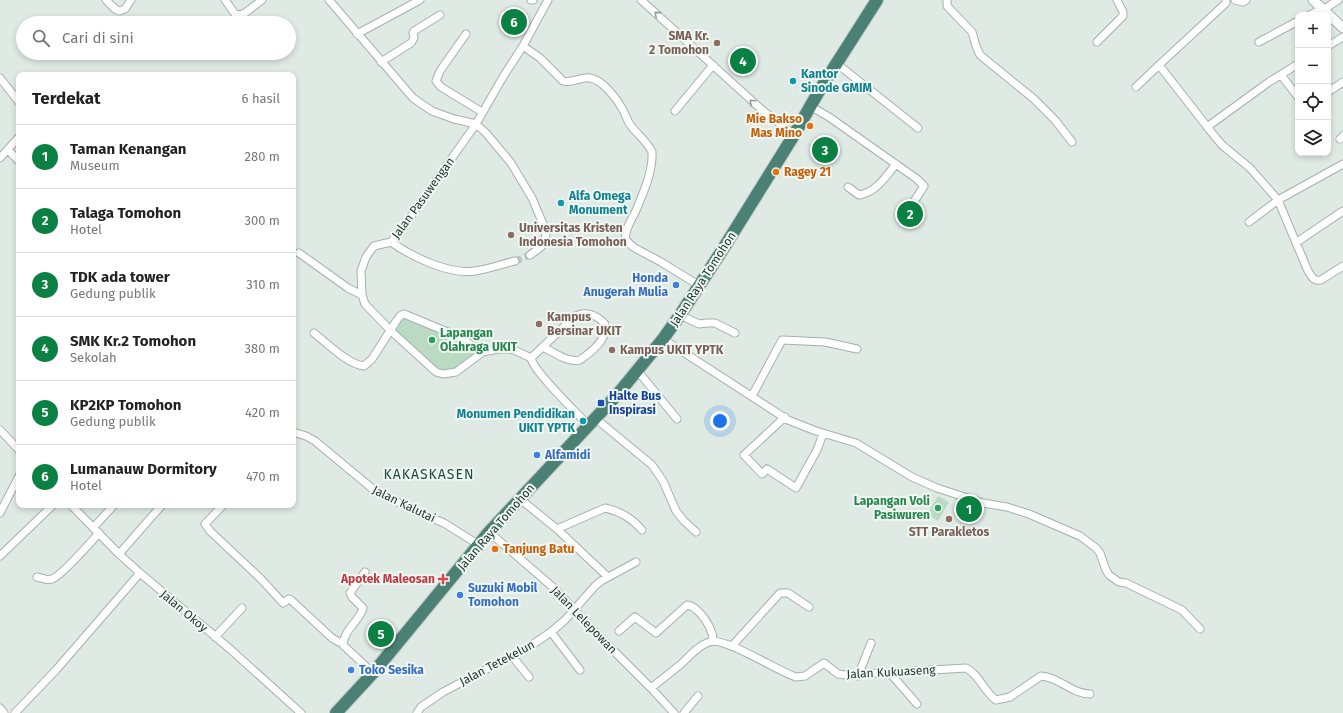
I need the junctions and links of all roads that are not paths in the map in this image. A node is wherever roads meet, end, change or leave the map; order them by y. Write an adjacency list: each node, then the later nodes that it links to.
1 (106, 0): 2 (street)
2 (131, 0)
3 (225, 0): 4 (street)
4 (262, 0)
5 (329, 0): 22 (street)
6 (420, 0): 22 (street)
7 (548, 0): 28 (street, Jalan Pasuwengan)
8 (641, 0): 31 (street, one-way to 8)
9 (877, 0): 30 (highway, Jalan Raya Tomohon)
10 (947, 0): 49 (street)
11 (1118, 0): 25 (street)
12 (1226, 0): 32 (street)
13 (1235, 0): 14 (street)
14 (1246, 0)
15 (1312, 0): 17 (street)
16 (1338, 0): 17 (street)
17 (1322, 9): 18 (street); 21 (street)
18 (1316, 12)
19 (440, 15): 29 (street)
20 (1295, 23): 26 (street)
21 (1343, 28)
22 (357, 34): 29 (street)
23 (466, 34): 43 (street)
24 (1343, 37): 27 (street)
25 (1097, 42)
26 (1259, 42)
27 (1331, 44)
28 (523, 46): 43 (street, Jalan Pasuwengan); 66 (street)
29 (381, 62): 44 (street)
30 (836, 63): 41 (highway, Jalan Raya Tomohon); 46 (street)
31 (713, 65): 42 (street); 47 (street, one-way to 31)
32 (1159, 65): 37 (street); 45 (street)
33 (1295, 66): 34 (street)
34 (1281, 75): 39 (street); 45 (street)
35 (0, 78): 40 (street)
36 (1343, 82): 38 (street)
37 (1136, 87)
38 (1331, 90)
39 (1295, 93)
40 (16, 98)
41 (810, 106): 47 (highway, Jalan Raya Tomohon); 53 (street)
42 (675, 110)
43 (482, 112): 44 (street, Jalan Pasuwengan)
44 (476, 124): 60 (street, Jalan Pasuwengan); 63 (street)
45 (1207, 127): 57 (street)
46 (918, 128)
47 (794, 135): 66 (highway, Jalan Raya Tomohon)
48 (16, 141): 50 (street)
49 (1072, 142)
50 (8, 150): 51 (street); 52 (street)
51 (0, 158)
52 (16, 158)
53 (896, 164): 55 (street); 56 (street)
54 (1343, 164): 57 (street)
55 (848, 187)
56 (916, 200)
57 (1278, 200): 59 (street); 61 (street)
58 (1343, 210): 61 (street)
59 (1249, 222)
60 (391, 242): 64 (street); 67 (street, Jalan Pasuwengan)
61 (1296, 242): 65 (street)
62 (299, 253): 67 (street)
63 (530, 255)
64 (515, 261)
65 (1343, 266)
66 (700, 286): 68 (highway, Jalan Raya Tomohon)
67 (362, 295): 69 (street, Jalan Pasuwengan)
68 (680, 315): 71 (street); 72 (highway, Jalan Raya Tomohon)
69 (391, 331): 70 (street); 75 (street); 75 (street, Jalan Pasuwengan)
70 (314, 333)
71 (735, 333)
72 (663, 339): 77 (highway, Jalan Raya Tomohon); 78 (street)
73 (543, 347): 73 (street); 76 (street)
74 (857, 349): 78 (street)
75 (483, 352): 76 (street, Jalan Pasuwengan)
76 (531, 358): 81 (street)
77 (637, 370): 80 (street); 81 (highway, Jalan Raya Tomohon)
78 (752, 396): 79 (street)
79 (785, 417): 84 (street); 84 (street)
80 (677, 419)
81 (592, 422): 87 (highway, Jalan Raya Tomohon); 98 (street)
82 (0, 430): 85 (street)
83 (296, 433): 99 (street, Jalan Kalutai)
84 (823, 434): 110 (street)
85 (16, 447)
86 (16, 482): 93 (street)
87 (520, 499): 94 (street); 97 (highway, Jalan Raya Tomohon)
88 (50, 508): 101 (street)
89 (76, 508): 96 (street, Jalan Okoy)
90 (112, 508): 96 (street)
91 (159, 508): 100 (street)
92 (220, 508): 115 (street)
93 (0, 513)
94 (557, 529): 95 (street); 106 (street)
95 (642, 530)
96 (96, 531): 100 (street, Jalan Okoy); 105 (street)
97 (489, 532): 99 (highway, Jalan Raya Tomohon); 109 (street, Jalan Lelepowan)
98 (696, 532)
99 (479, 545): 120 (highway, Jalan Raya Tomohon)
100 (119, 554): 104 (street, Jalan Okoy)
101 (0, 556)
102 (636, 562): 106 (street, Jalan Tetekelun)
103 (365, 572): 115 (street)
104 (140, 573): 113 (street, Jalan Okoy); 130 (street)
105 (37, 576)
106 (608, 577): 109 (street, Jalan Tetekelun)
107 (809, 607): 117 (street)
108 (242, 608): 113 (street)
109 (574, 610): 112 (street, Jalan Tetekelun); 124 (street, Jalan Lelepowan)
110 (1200, 629)
111 (619, 630): 114 (street)
112 (551, 632): 118 (street, Jalan Tetekelun); 119 (street)
113 (215, 637): 131 (street, Jalan Okoy)
114 (713, 641): 117 (street, Jalan Kukuaseng); 124 (street)
115 (343, 642): 120 (street)
116 (871, 643): 122 (street)
117 (732, 646): 122 (street, Jalan Kukuaseng)
118 (512, 656): 123 (street); 133 (street, Jalan Tetekelun)
119 (580, 670)
120 (373, 673): 132 (highway, Jalan Raya Tomohon)
121 (890, 673): 122 (street, Jalan Kukuaseng); 125 (street, Jalan Kukuaseng); 127 (street)
122 (858, 676)
123 (529, 677)
124 (651, 688): 134 (street, Jalan Lelepowan)
125 (1090, 694)
126 (698, 696): 135 (street)
127 (917, 704)
128 (0, 708): 129 (street)
129 (4, 713)
130 (15, 713)
131 (301, 713)
132 (336, 713)
133 (417, 713)
134 (674, 713)
135 (684, 713)

